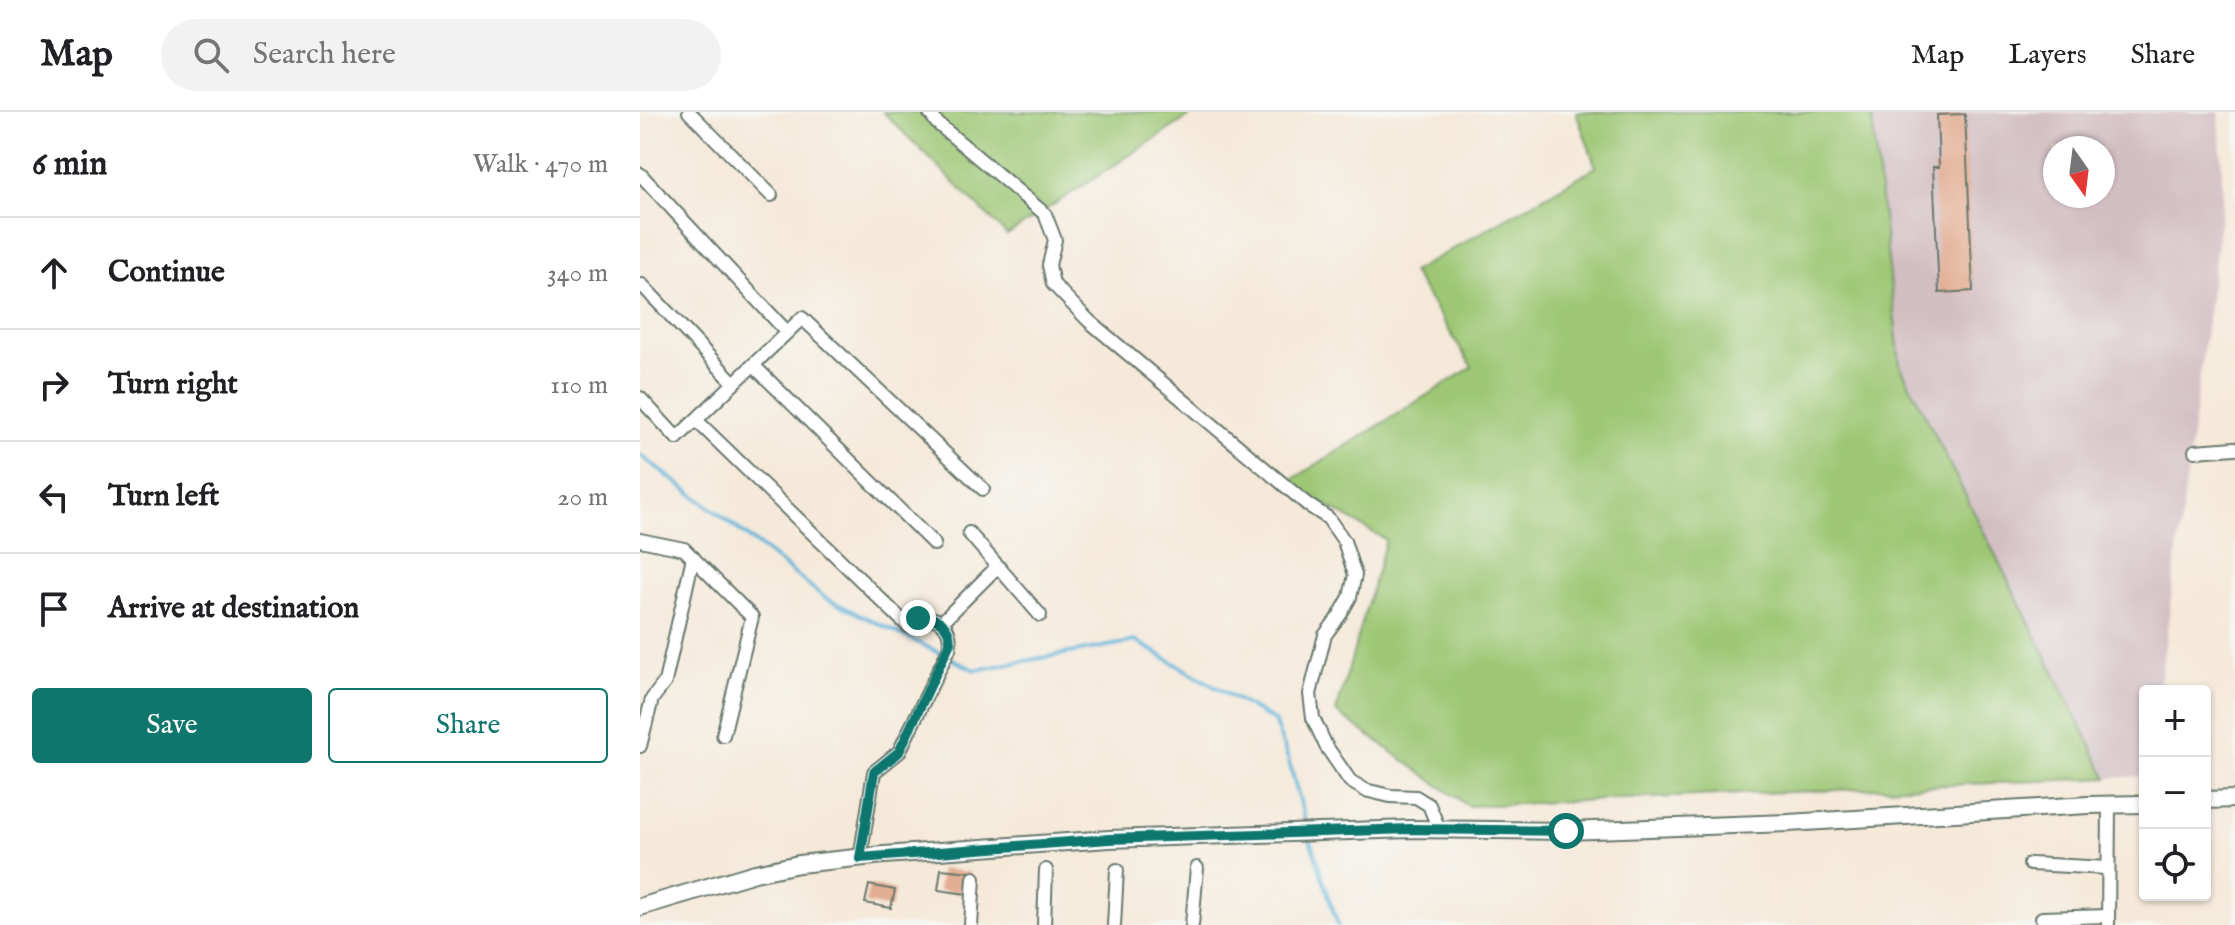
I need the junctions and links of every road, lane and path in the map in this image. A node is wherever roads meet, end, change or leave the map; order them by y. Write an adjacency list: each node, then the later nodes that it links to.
1 (689, 112): 4 (street)
2 (929, 112): 27 (street)
3 (640, 174): 6 (street)
4 (771, 195)
5 (640, 287): 8 (street)
6 (787, 332): 7 (street); 13 (street)
7 (753, 365): 8 (street); 16 (street)
8 (734, 383): 10 (street)
9 (640, 398): 10 (street)
10 (696, 420): 20 (street)
11 (2235, 448): 12 (street)
12 (2195, 451)
13 (983, 489)
14 (969, 533): 18 (street)
15 (640, 540): 17 (street)
16 (934, 544)
17 (693, 557): 21 (street); 22 (street)
18 (998, 566): 19 (street); 20 (street)
19 (1040, 615)
20 (942, 622): 28 (street)
21 (723, 735)
22 (640, 746)
23 (2235, 799): 24 (street)
24 (2211, 800)
25 (2139, 804): 26 (street)
26 (2109, 805): 27 (street); 31 (street)
27 (1439, 829): 28 (street)
28 (860, 858): 35 (street)
29 (2030, 864): 31 (street)
30 (1197, 868): 41 (street)
31 (2108, 868): 37 (street)
32 (1046, 870): 39 (street)
33 (1117, 870): 40 (street)
34 (974, 878): 38 (street)
35 (640, 907)
36 (2042, 918): 37 (street)
37 (2108, 921)
38 (971, 925)
39 (1044, 925)
40 (1114, 925)
41 (1192, 925)

